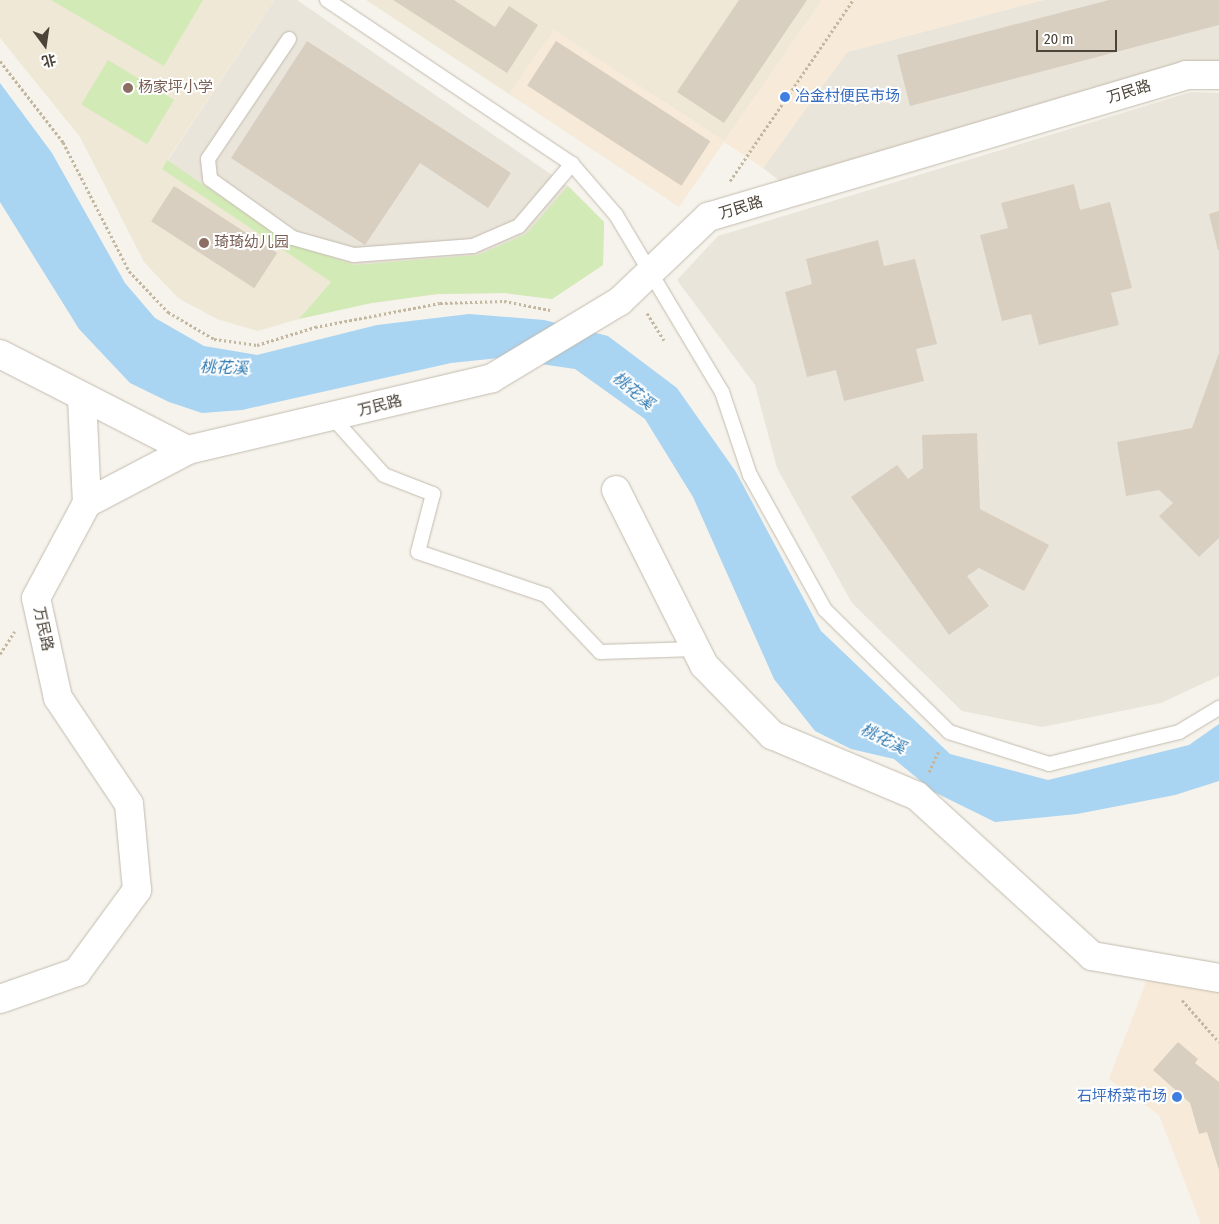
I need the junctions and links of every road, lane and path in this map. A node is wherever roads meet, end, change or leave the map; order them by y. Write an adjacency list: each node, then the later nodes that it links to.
1 (326, 0): 6 (lane)
2 (853, 0): 7 (path)
3 (289, 40): 6 (lane)
4 (0, 61): 9 (path)
5 (1219, 75): 8 (street, 万民路)
6 (572, 164): 8 (lane)
7 (738, 168)
8 (649, 274): 12 (street, 万民路); 18 (lane)
9 (555, 312)
10 (0, 354): 11 (street)
11 (82, 398): 13 (street); 15 (street)
12 (333, 418): 13 (street, 万民路); 16 (lane)
13 (188, 450): 15 (street, 万民路)
14 (616, 490): 16 (street)
15 (87, 503): 22 (street, 万民路)
16 (696, 649): 19 (street)
17 (1219, 708): 18 (lane)
18 (949, 732): 19 (path)
19 (917, 796): 20 (street)
20 (1155, 967): 21 (street); 23 (path)
21 (1219, 978)
22 (0, 999)
23 (1219, 1042)

